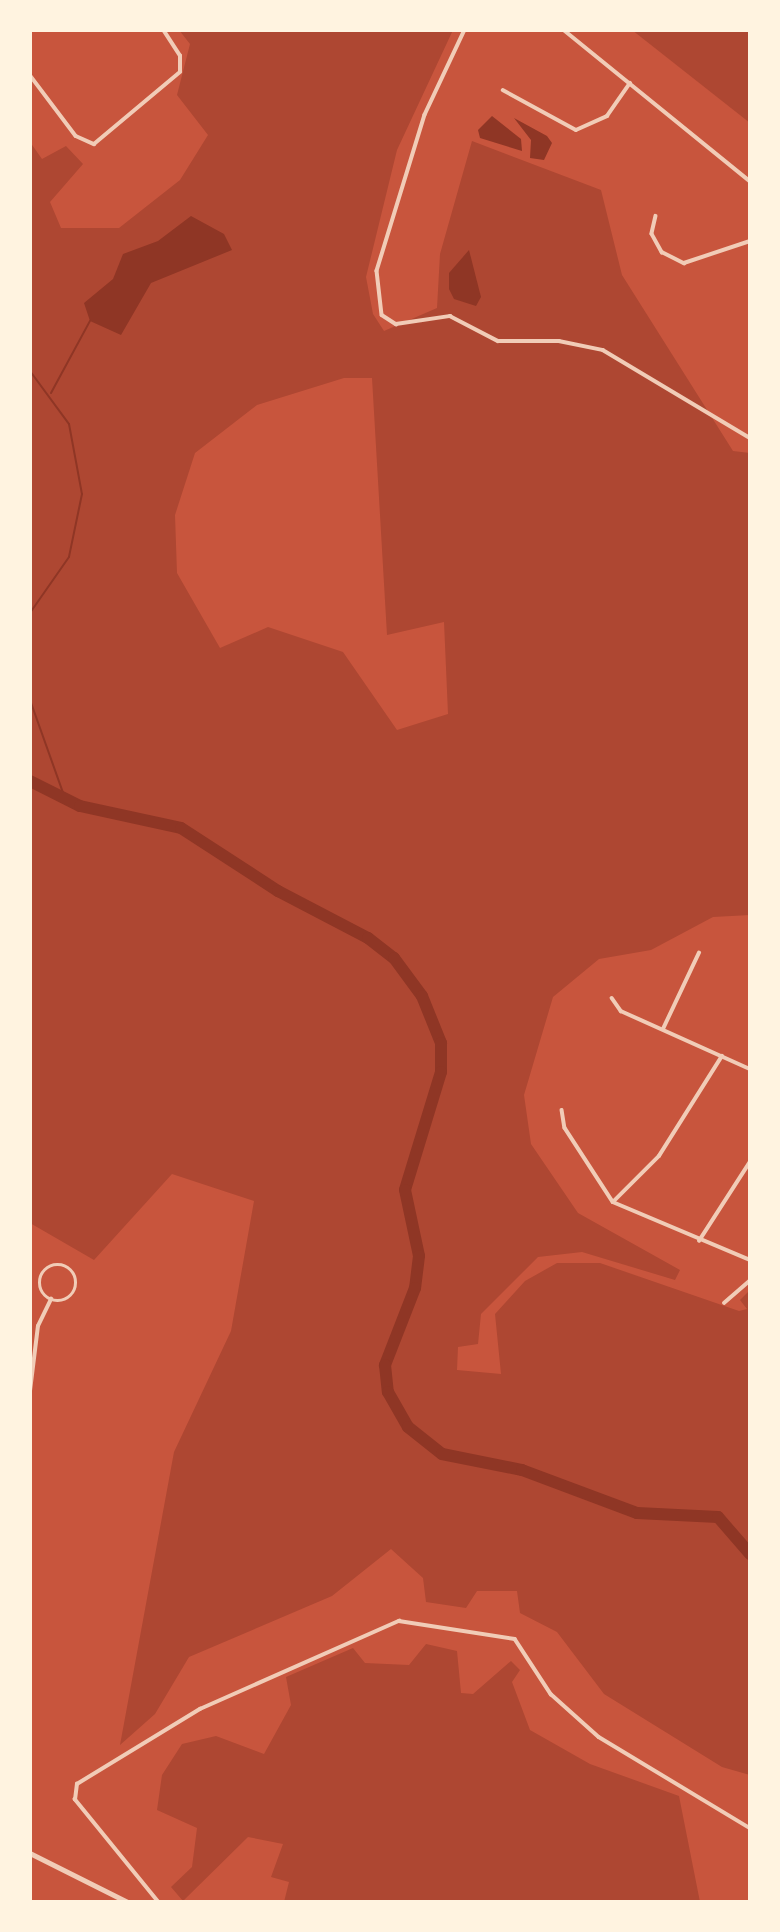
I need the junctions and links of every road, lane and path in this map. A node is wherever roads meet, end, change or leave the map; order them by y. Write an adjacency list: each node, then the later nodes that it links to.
1 (163, 30): 4 (street)
2 (465, 30): 10 (street)
3 (564, 30): 5 (street)
4 (30, 75)
5 (630, 83): 6 (street); 7 (street)
6 (503, 90)
7 (750, 181)
8 (656, 216): 9 (street)
9 (750, 241)
10 (750, 438)
11 (699, 953): 13 (street)
12 (612, 998): 13 (street)
13 (663, 1030): 14 (street)
14 (722, 1056): 15 (street); 18 (street)
15 (750, 1069)
16 (562, 1110): 18 (street)
17 (750, 1162): 19 (street)
18 (613, 1202): 19 (street)
19 (699, 1241): 20 (street)
20 (750, 1260)
21 (750, 1280): 23 (street)
22 (51, 1299): 22 (street); 24 (street)
23 (724, 1303)
24 (30, 1391)
25 (750, 1828): 28 (street)
26 (30, 1853): 27 (street)
27 (128, 1902)
28 (158, 1902)

